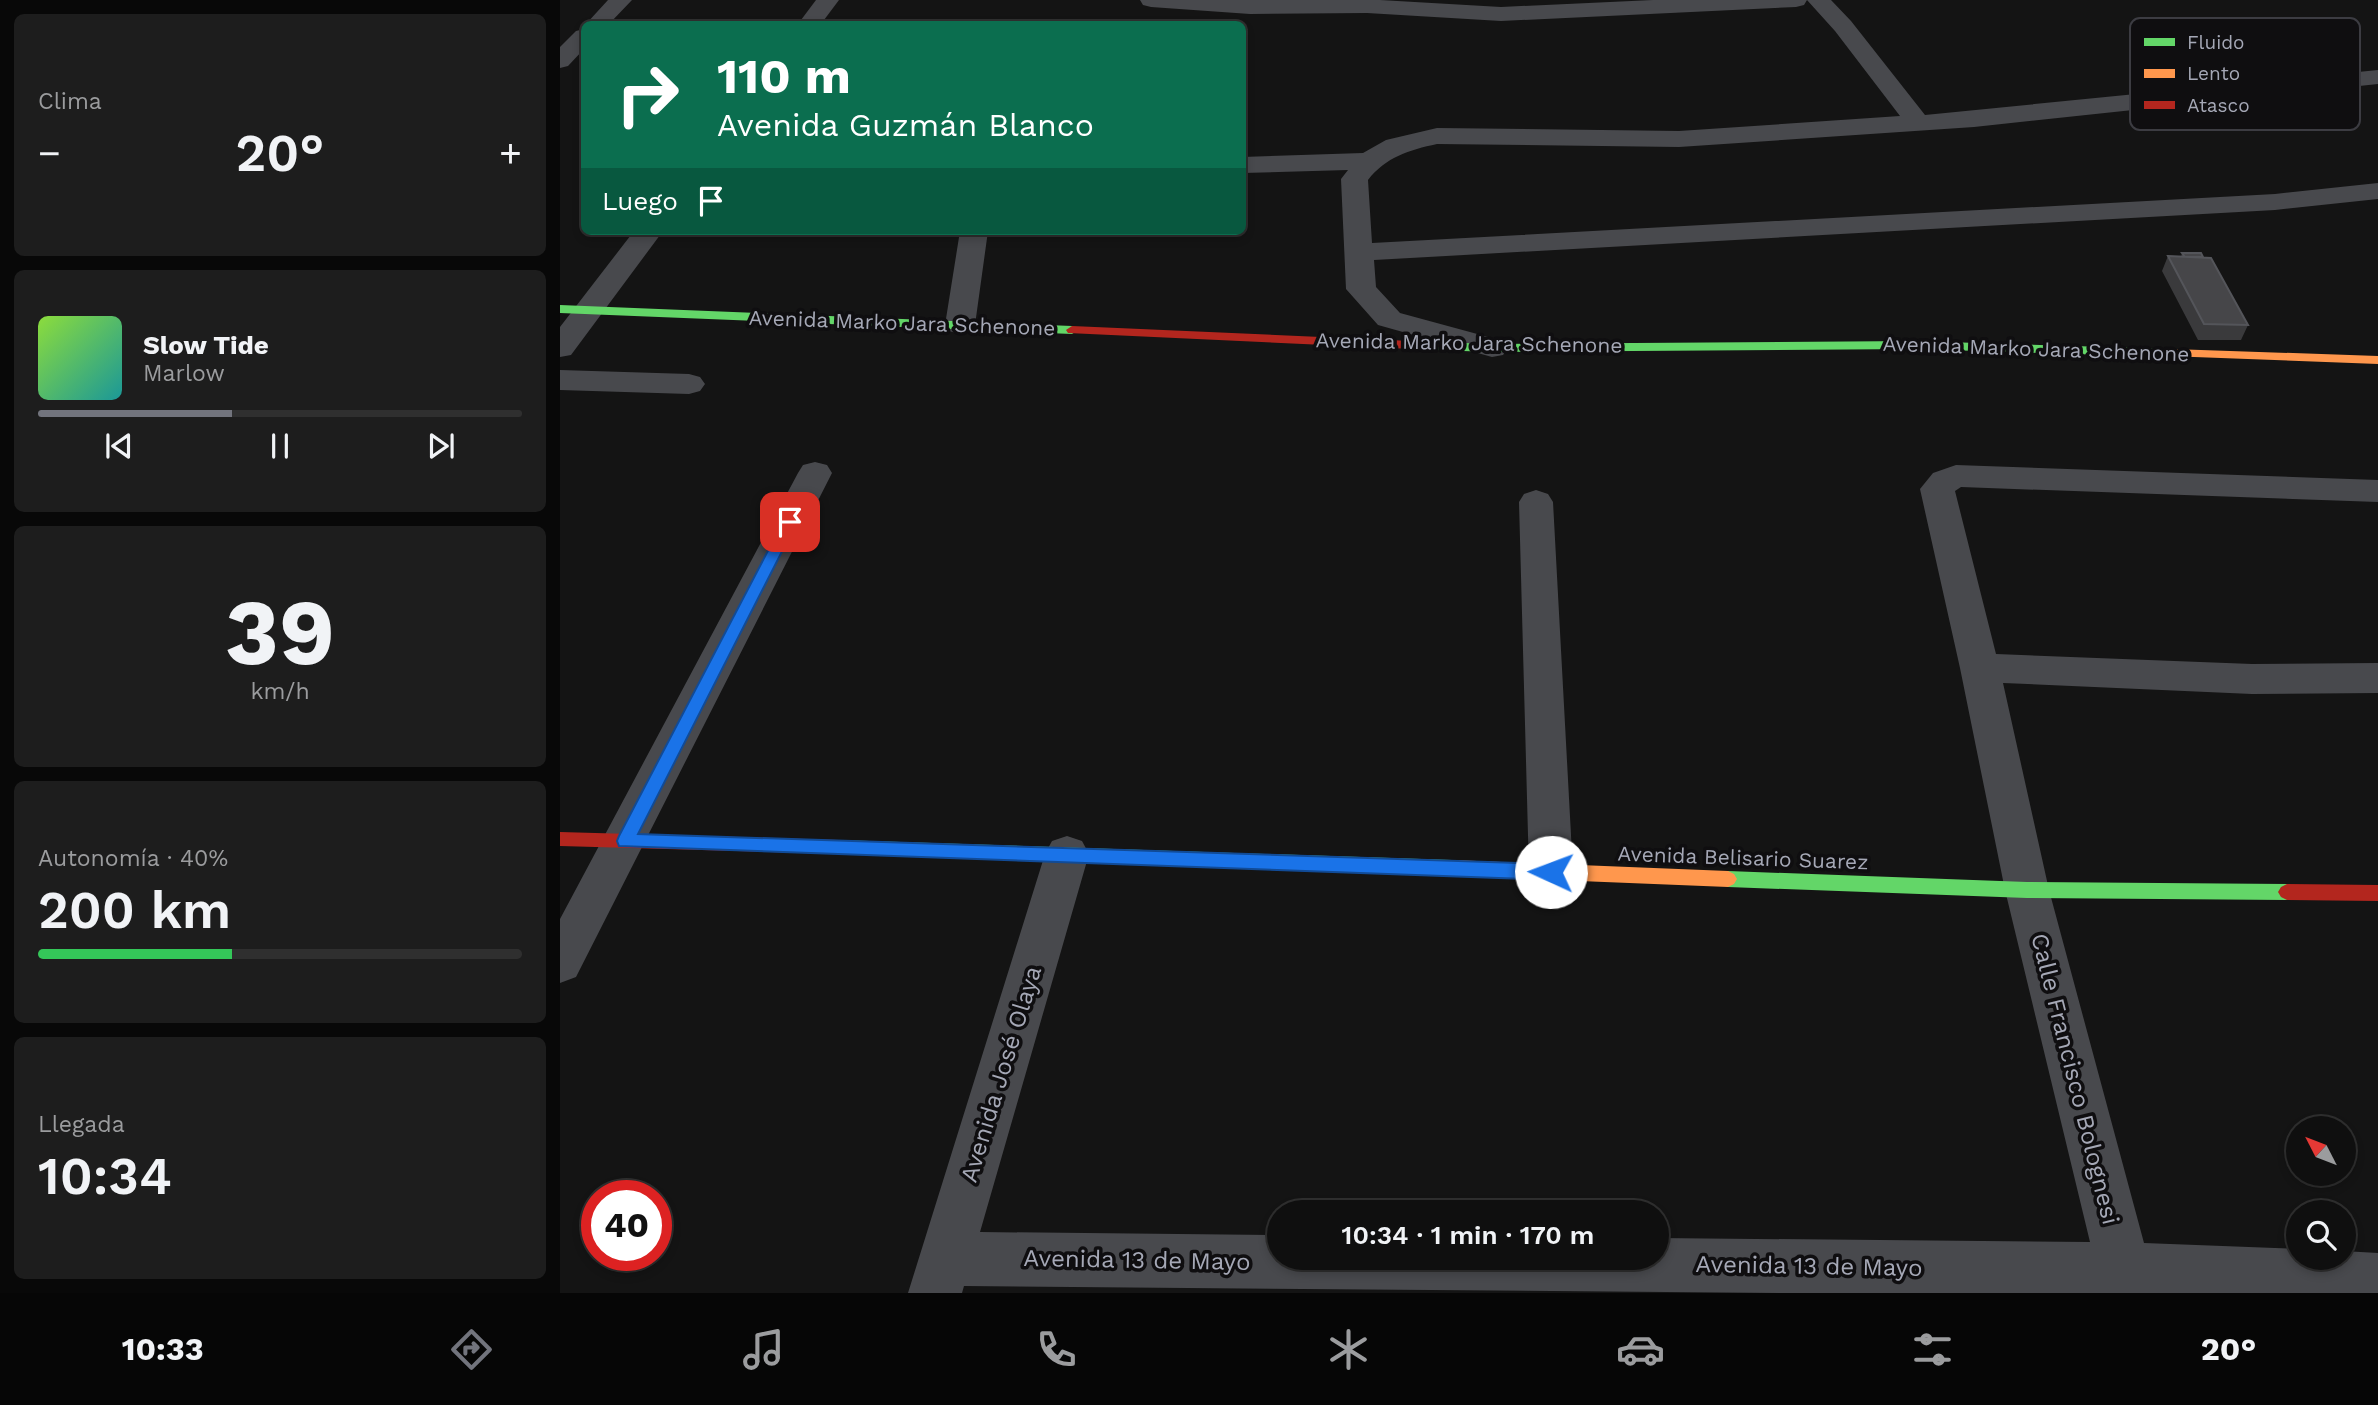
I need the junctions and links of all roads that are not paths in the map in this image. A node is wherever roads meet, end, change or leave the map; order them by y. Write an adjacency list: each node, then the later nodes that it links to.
1 (621, 0): 6 (street)
2 (828, 0): 7 (street)
3 (1151, 0): 4 (street)
4 (1796, 0)
5 (1818, 0): 13 (street)
6 (600, 21)
7 (811, 21)
8 (581, 39): 9 (street)
9 (560, 61)
10 (2378, 77): 11 (street)
11 (2360, 79)
12 (2130, 102): 13 (street)
13 (1918, 123): 14 (street)
14 (1369, 161): 15 (street); 19 (street)
15 (1246, 165)
16 (2378, 191): 19 (street)
17 (645, 235): 20 (street)
18 (973, 235): 21 (street)
19 (1359, 252): 23 (street)
20 (574, 310): 21 (street, Avenida Marko Jara Schenone); 22 (street)
21 (960, 325): 23 (street, Avenida Marko Jara Schenone)
22 (560, 348)
23 (1492, 348): 24 (street, Avenida Marko Jara Schenone)
24 (2378, 360)
25 (560, 380): 26 (street)
26 (689, 384)
27 (815, 473): 33 (street)
28 (2378, 491): 30 (street, Calle Francisco Bolognesi)
29 (1536, 502): 35 (street)
30 (1980, 668): 31 (street); 36 (street, Calle Francisco Bolognesi)
31 (2378, 678)
32 (560, 839): 33 (street, Avenida Belisario Suarez)
33 (626, 841): 34 (street, Avenida Belisario Suarez); 38 (street)
34 (1067, 855): 35 (street, Avenida Belisario Suarez); 40 (street, Avenida José Olaya)
35 (1551, 872): 36 (street, Avenida Belisario Suarez)
36 (2027, 890): 37 (street, Avenida Belisario Suarez); 39 (street, Calle Francisco Bolognesi)
37 (2378, 893)
38 (560, 962)
39 (2124, 1269): 40 (street, Avenida 13 de Mayo); 41 (street, Avenida 13 de Mayo)
40 (941, 1276)
41 (2378, 1279)

